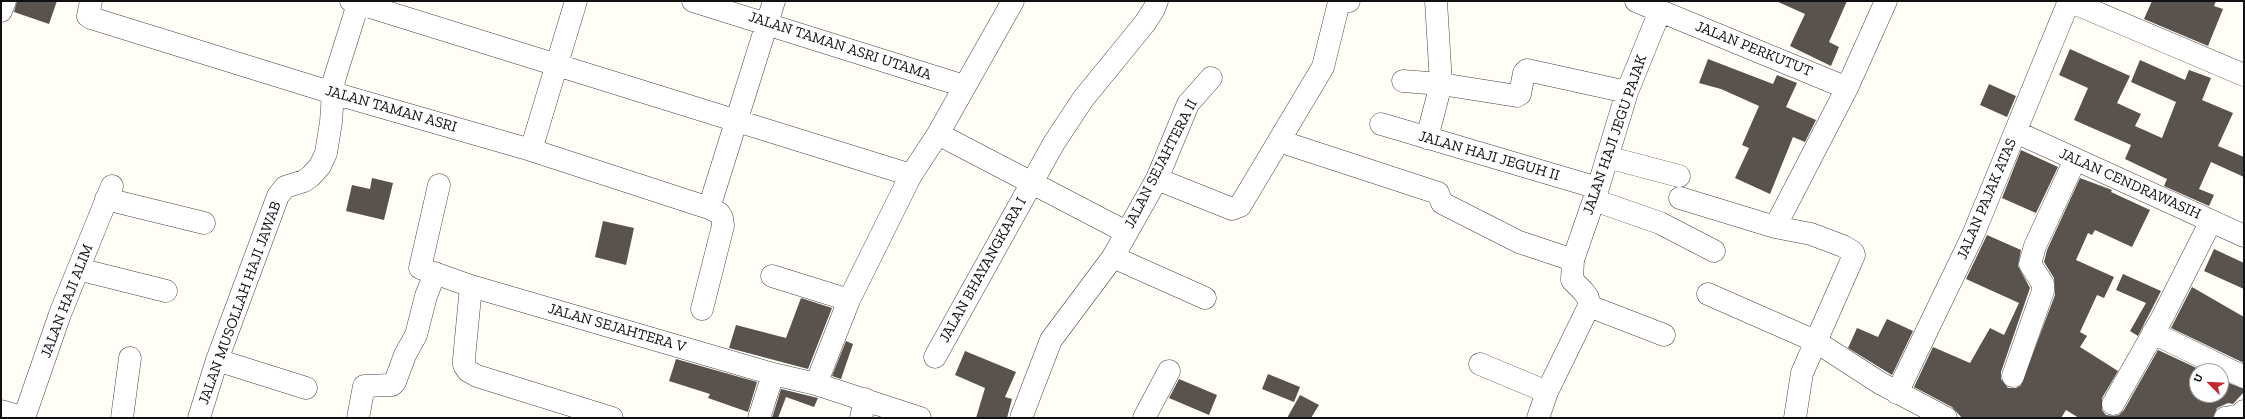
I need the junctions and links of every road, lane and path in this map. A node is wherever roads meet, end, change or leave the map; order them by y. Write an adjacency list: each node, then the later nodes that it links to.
1 (5, 1): 14 (street)
2 (91, 1): 25 (street, JALAN TAMAN ASRI)
3 (576, 1): 17 (street)
4 (693, 1): 16 (street, JALAN TAMAN ASRI UTAMA)
5 (774, 1): 16 (street)
6 (1013, 1): 22 (street)
7 (1157, 1): 38 (street, JALAN BHAYANGKARA I)
8 (1349, 1): 31 (street)
9 (1436, 1): 21 (street)
10 (1636, 1): 15 (street, JALAN PERKUTUT)
11 (1886, 1): 23 (street)
12 (356, 2): 17 (street); 25 (street, JALAN MUSOLLAH HAJI JAWAB)
13 (2072, 2): 18 (street); 28 (street, JALAN PAJAK ATAS)
14 (1, 11)
15 (1660, 11): 23 (street, JALAN PERKUTUT); 24 (street, JALAN HAJI JEGU PAJAK)
16 (767, 22): 22 (street, JALAN TAMAN ASRI UTAMA); 26 (street)
17 (557, 64): 26 (street); 32 (street)
18 (2244, 75)
19 (1211, 78): 37 (street, JALAN SEJAHTERA II)
20 (1403, 81): 21 (street)
21 (1441, 84): 24 (street); 30 (street)
22 (964, 86): 29 (street)
23 (1847, 88): 45 (street)
24 (1627, 92): 33 (street, JALAN HAJI JEGU PAJAK)
25 (332, 93): 32 (street, JALAN TAMAN ASRI); 66 (street, JALAN MUSOLLAH HAJI JAWAB)
26 (736, 121): 35 (street); 42 (street)
27 (1381, 124): 30 (street, JALAN HAJI JEGUH II)
28 (2016, 132): 34 (street, JALAN CENDRAWASIH); 75 (street, JALAN PAJAK ATAS)
29 (938, 134): 35 (street); 38 (street)
30 (1427, 138): 40 (street, JALAN HAJI JEGUH II)
31 (1279, 141): 37 (street); 50 (street)
32 (531, 150): 42 (street, JALAN TAMAN ASRI)
33 (1607, 157): 36 (street); 40 (street, JALAN HAJI JEGU PAJAK)
34 (2075, 160): 43 (street, JALAN CENDRAWASIH); 70 (street)
35 (911, 175): 58 (street)
36 (1679, 176)
37 (1157, 179): 46 (street, JALAN SEJAHTERA II)
38 (1031, 182): 46 (street); 64 (street, JALAN BHAYANGKARA I)
39 (439, 185): 52 (street)
40 (1596, 194): 48 (street, JALAN HAJI JEGUH II); 50 (street, JALAN HAJI JEGU PAJAK)
41 (1680, 198): 45 (street)
42 (709, 208): 60 (street)
43 (2211, 221): 47 (street, JALAN CENDRAWASIH); 61 (street)
44 (204, 223): 51 (street, JALAN HAJI ALIM)
45 (1775, 227): 63 (street)
46 (1126, 232): 49 (street, JALAN SEJAHTERA II)
47 (2244, 236)
48 (1714, 251)
49 (1113, 257): 57 (street); 87 (street, JALAN SEJAHTERA II)
50 (1573, 260): 59 (street, JALAN HAJI JEGU PAJAK)
51 (78, 269): 55 (street); 80 (street, JALAN HAJI ALIM)
52 (427, 271): 54 (street, JALAN SEJAHTERA V); 83 (street)
53 (772, 276): 58 (street)
54 (471, 286): 69 (street, JALAN SEJAHTERA V); 84 (street)
55 (166, 291)
56 (1708, 294): 63 (street)
57 (1205, 298)
58 (848, 300): 72 (street)
59 (1589, 306): 62 (street); 74 (street)
60 (702, 309)
61 (2153, 333): 71 (street); 76 (street)
62 (1664, 335)
63 (1814, 341): 75 (street); 90 (street)
64 (935, 357)
65 (130, 358): 81 (street)
66 (217, 360): 73 (street); 82 (street, JALAN MUSOLLAH HAJI JAWAB)
67 (1480, 364): 74 (street)
68 (1169, 371): 88 (street)
69 (773, 374): 72 (street, JALAN SEJAHTERA V); 85 (street)
70 (2013, 376)
71 (2244, 377)
72 (816, 384): 77 (street, JALAN SEJAHTERA V)
73 (306, 388)
74 (1547, 392): 89 (street)
75 (1897, 393): 91 (street)
76 (2113, 404)
77 (863, 409): 86 (street, JALAN SEJAHTERA V)
78 (1, 411): 80 (street)
79 (2244, 411): 92 (street)
80 (24, 418)
81 (122, 418)
82 (200, 418)
83 (358, 418)
84 (612, 418)
85 (759, 418)
86 (920, 418)
87 (1021, 418)
88 (1144, 418)
89 (1538, 418)
90 (1795, 418)
91 (1946, 418)
92 (2225, 418)

